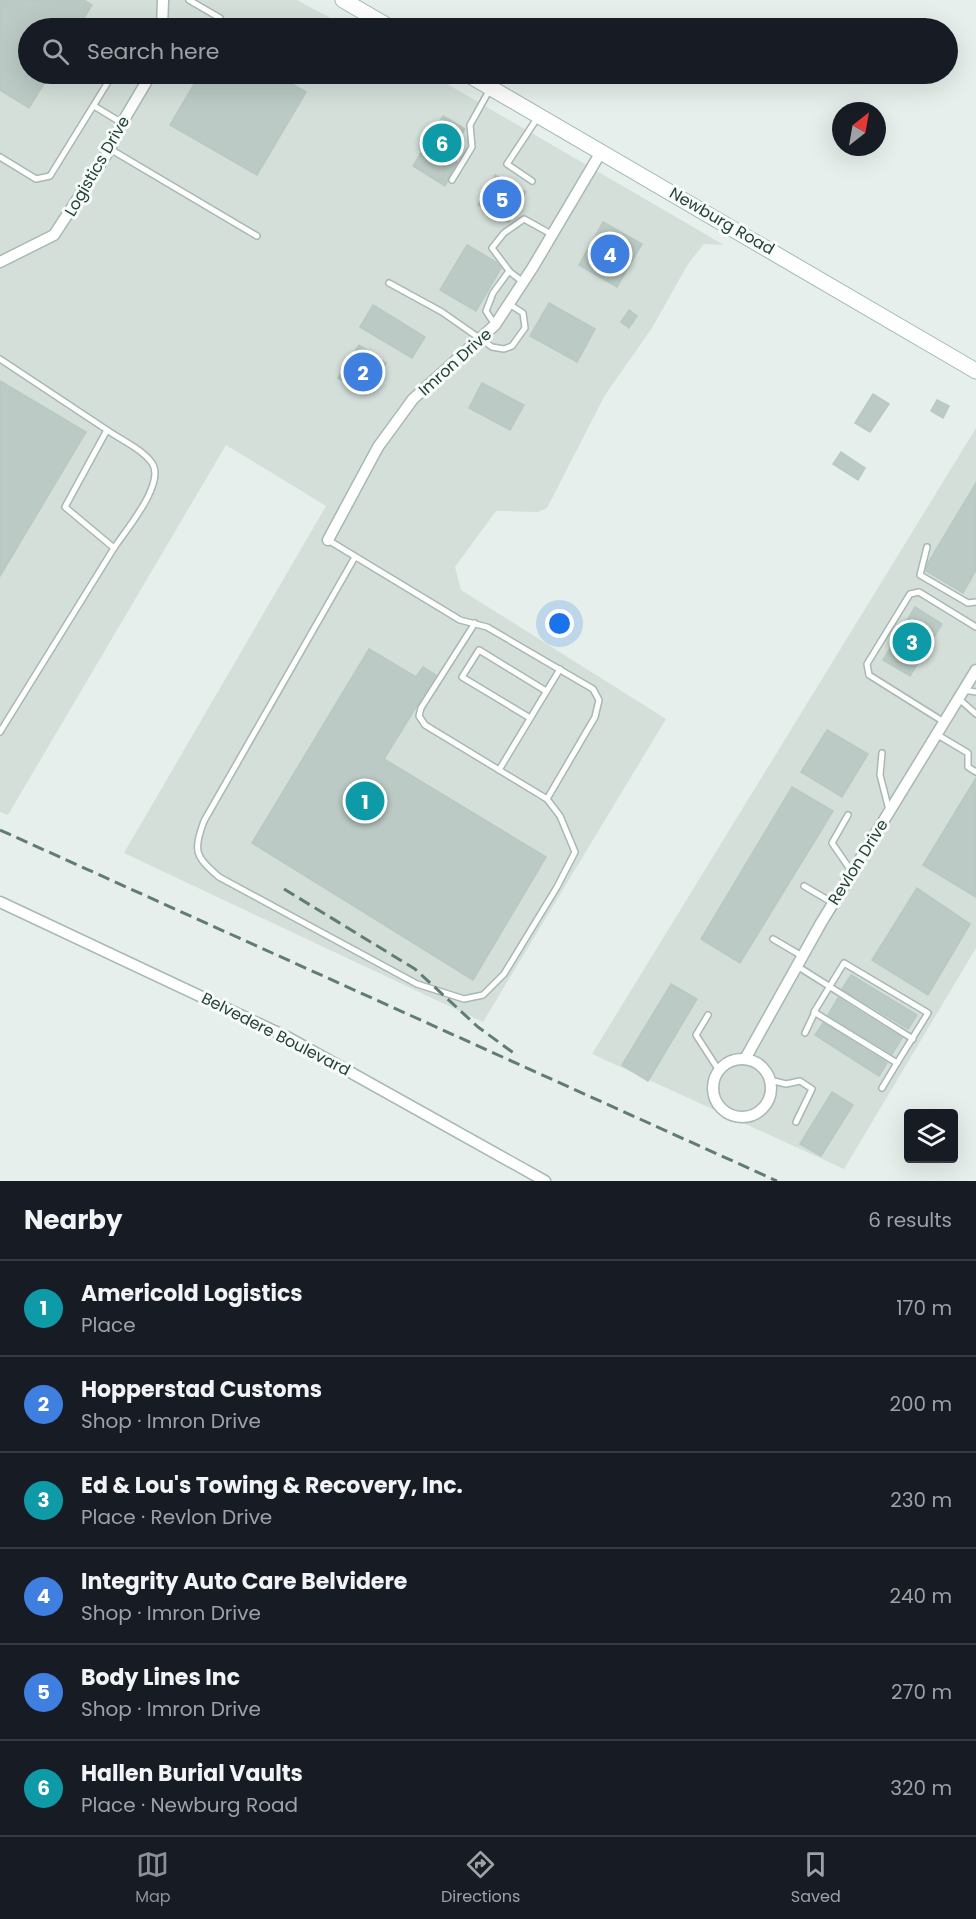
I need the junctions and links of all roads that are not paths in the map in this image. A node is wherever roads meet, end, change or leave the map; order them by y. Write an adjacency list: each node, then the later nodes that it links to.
1 (163, 0): 4 (street)
2 (189, 0): 5 (lane)
3 (343, 0): 6 (main road)
4 (162, 18)
5 (219, 18)
6 (374, 18)
7 (107, 84): 11 (lane)
8 (146, 84): 13 (street, Logistics Drive)
9 (485, 84): 10 (main road, Newburg Road)
10 (491, 87): 12 (main road, Newburg Road); 17 (lane)
11 (94, 106): 13 (lane); 16 (lane)
12 (539, 116): 15 (main road, Newburg Road); 18 (lane)
13 (122, 123): 14 (street, Logistics Drive)
14 (111, 149): 20 (lane); 21 (street, Logistics Drive)
15 (601, 152): 19 (street, Imron Drive); 29 (main road, Newburg Road)
16 (0, 157)
17 (452, 180)
18 (532, 181)
19 (553, 235): 22 (lane); 23 (street, Imron Drive)
20 (256, 237)
21 (0, 262)
22 (509, 271): 23 (lane); 26 (lane)
23 (524, 282): 25 (street, Imron Drive)
24 (390, 283): 27 (lane)
25 (509, 304): 26 (street, Imron Drive); 27 (lane)
26 (495, 325): 27 (street, Imron Drive)
27 (480, 340): 31 (street, Imron Drive)
28 (0, 360): 30 (lane)
29 (976, 371)
30 (107, 430): 32 (lane); 32 (lane)
31 (328, 540): 34 (lane)
32 (114, 548): 46 (lane)
33 (927, 548): 35 (lane)
34 (355, 557): 36 (lane); 51 (lane)
35 (976, 602)
36 (475, 623): 38 (lane); 49 (lane)
37 (976, 627): 45 (lane)
38 (560, 669): 40 (lane); 51 (lane)
39 (976, 670): 42 (street, Revlon Drive)
40 (546, 692): 44 (lane); 44 (lane)
41 (976, 692): 42 (lane)
42 (961, 694): 43 (lane); 45 (street, Revlon Drive)
43 (976, 714)
44 (530, 718): 49 (lane)
45 (944, 722): 47 (street, Revlon Drive)
46 (0, 732)
47 (936, 734): 50 (lane); 52 (street, Revlon Drive)
48 (882, 753): 52 (lane)
49 (500, 770): 51 (lane)
50 (976, 772)
51 (547, 799)
52 (889, 811): 54 (street, Revlon Drive)
53 (848, 815): 54 (lane)
54 (852, 872): 57 (street, Revlon Drive)
55 (804, 886): 57 (lane)
56 (0, 902): 71 (street, Belvedere Boulevard)
57 (832, 903): 59 (street, Revlon Drive)
58 (773, 939): 59 (lane)
59 (800, 961): 60 (lane); 65 (street, Revlon Drive)
60 (830, 987): 61 (lane); 64 (lane); 64 (lane)
61 (815, 1012): 63 (lane); 66 (lane)
62 (708, 1015): 67 (lane)
63 (805, 1033)
64 (913, 1038): 66 (lane)
65 (746, 1059): 67 (street); 68 (street)
66 (897, 1063): 69 (lane)
67 (718, 1070): 68 (street)
68 (770, 1080): 70 (lane)
69 (882, 1089)
70 (796, 1122)
71 (545, 1181)

